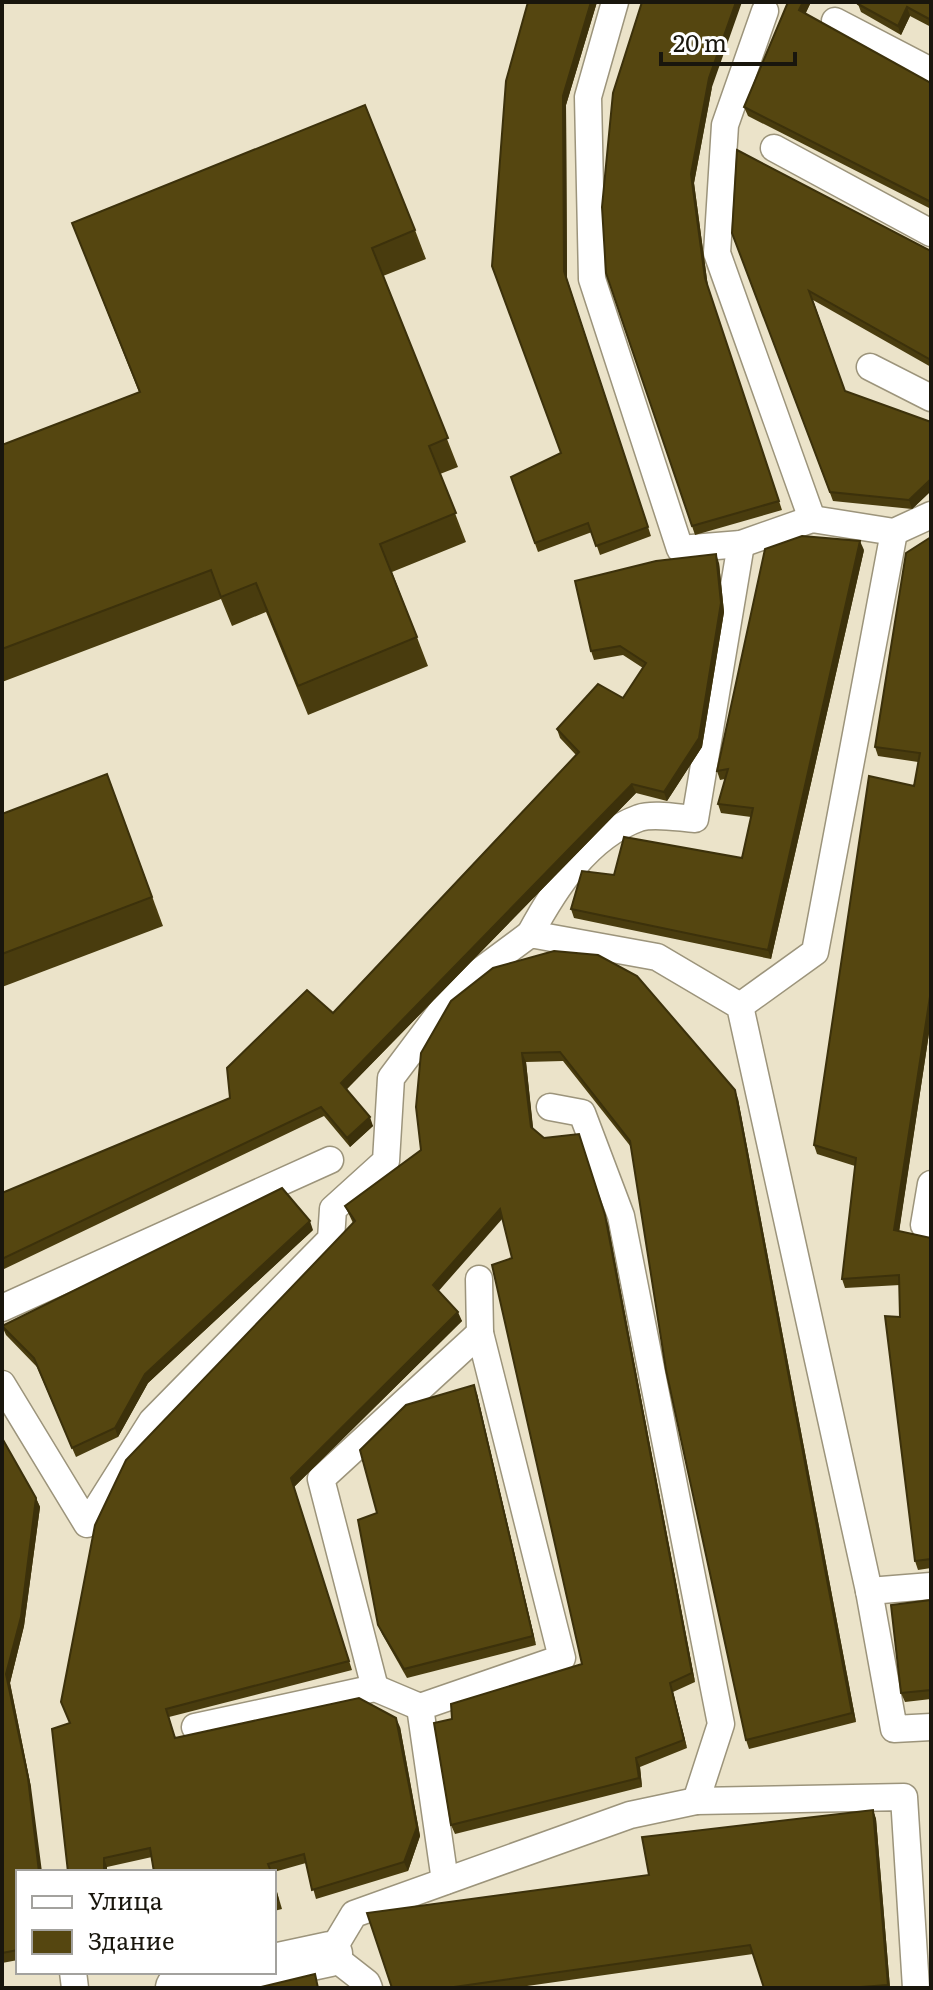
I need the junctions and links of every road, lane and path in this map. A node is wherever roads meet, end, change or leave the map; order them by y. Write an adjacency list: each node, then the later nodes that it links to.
1 (615, 2): 12 (lane)
2 (765, 11): 10 (lane)
3 (835, 21): 4 (lane)
4 (931, 71)
5 (774, 148): 6 (lane)
6 (931, 233)
7 (870, 367): 8 (lane)
8 (931, 398)
9 (931, 515): 11 (lane)
10 (812, 519): 11 (lane); 12 (lane)
11 (894, 532): 14 (lane)
12 (741, 544): 13 (lane)
13 (530, 934): 14 (lane); 22 (lane)
14 (740, 1006): 24 (lane)
15 (550, 1107): 29 (lane)
16 (330, 1160): 20 (lane)
17 (931, 1184): 18 (lane)
18 (924, 1225)
19 (479, 1279): 21 (lane)
20 (2, 1308)
21 (480, 1333): 25 (lane); 26 (lane)
22 (2, 1384)
23 (931, 1586): 24 (lane)
24 (869, 1591): 28 (lane)
25 (375, 1688): 26 (lane); 27 (lane)
26 (420, 1707): 30 (lane)
27 (195, 1727)
28 (931, 1727)
29 (696, 1801): 30 (lane); 36 (lane)
30 (445, 1881): 31 (lane)
31 (330, 1954): 32 (street); 35 (lane)
32 (276, 1966)
33 (239, 1974): 34 (street)
34 (178, 1988)
35 (369, 1988)
36 (916, 1988)

